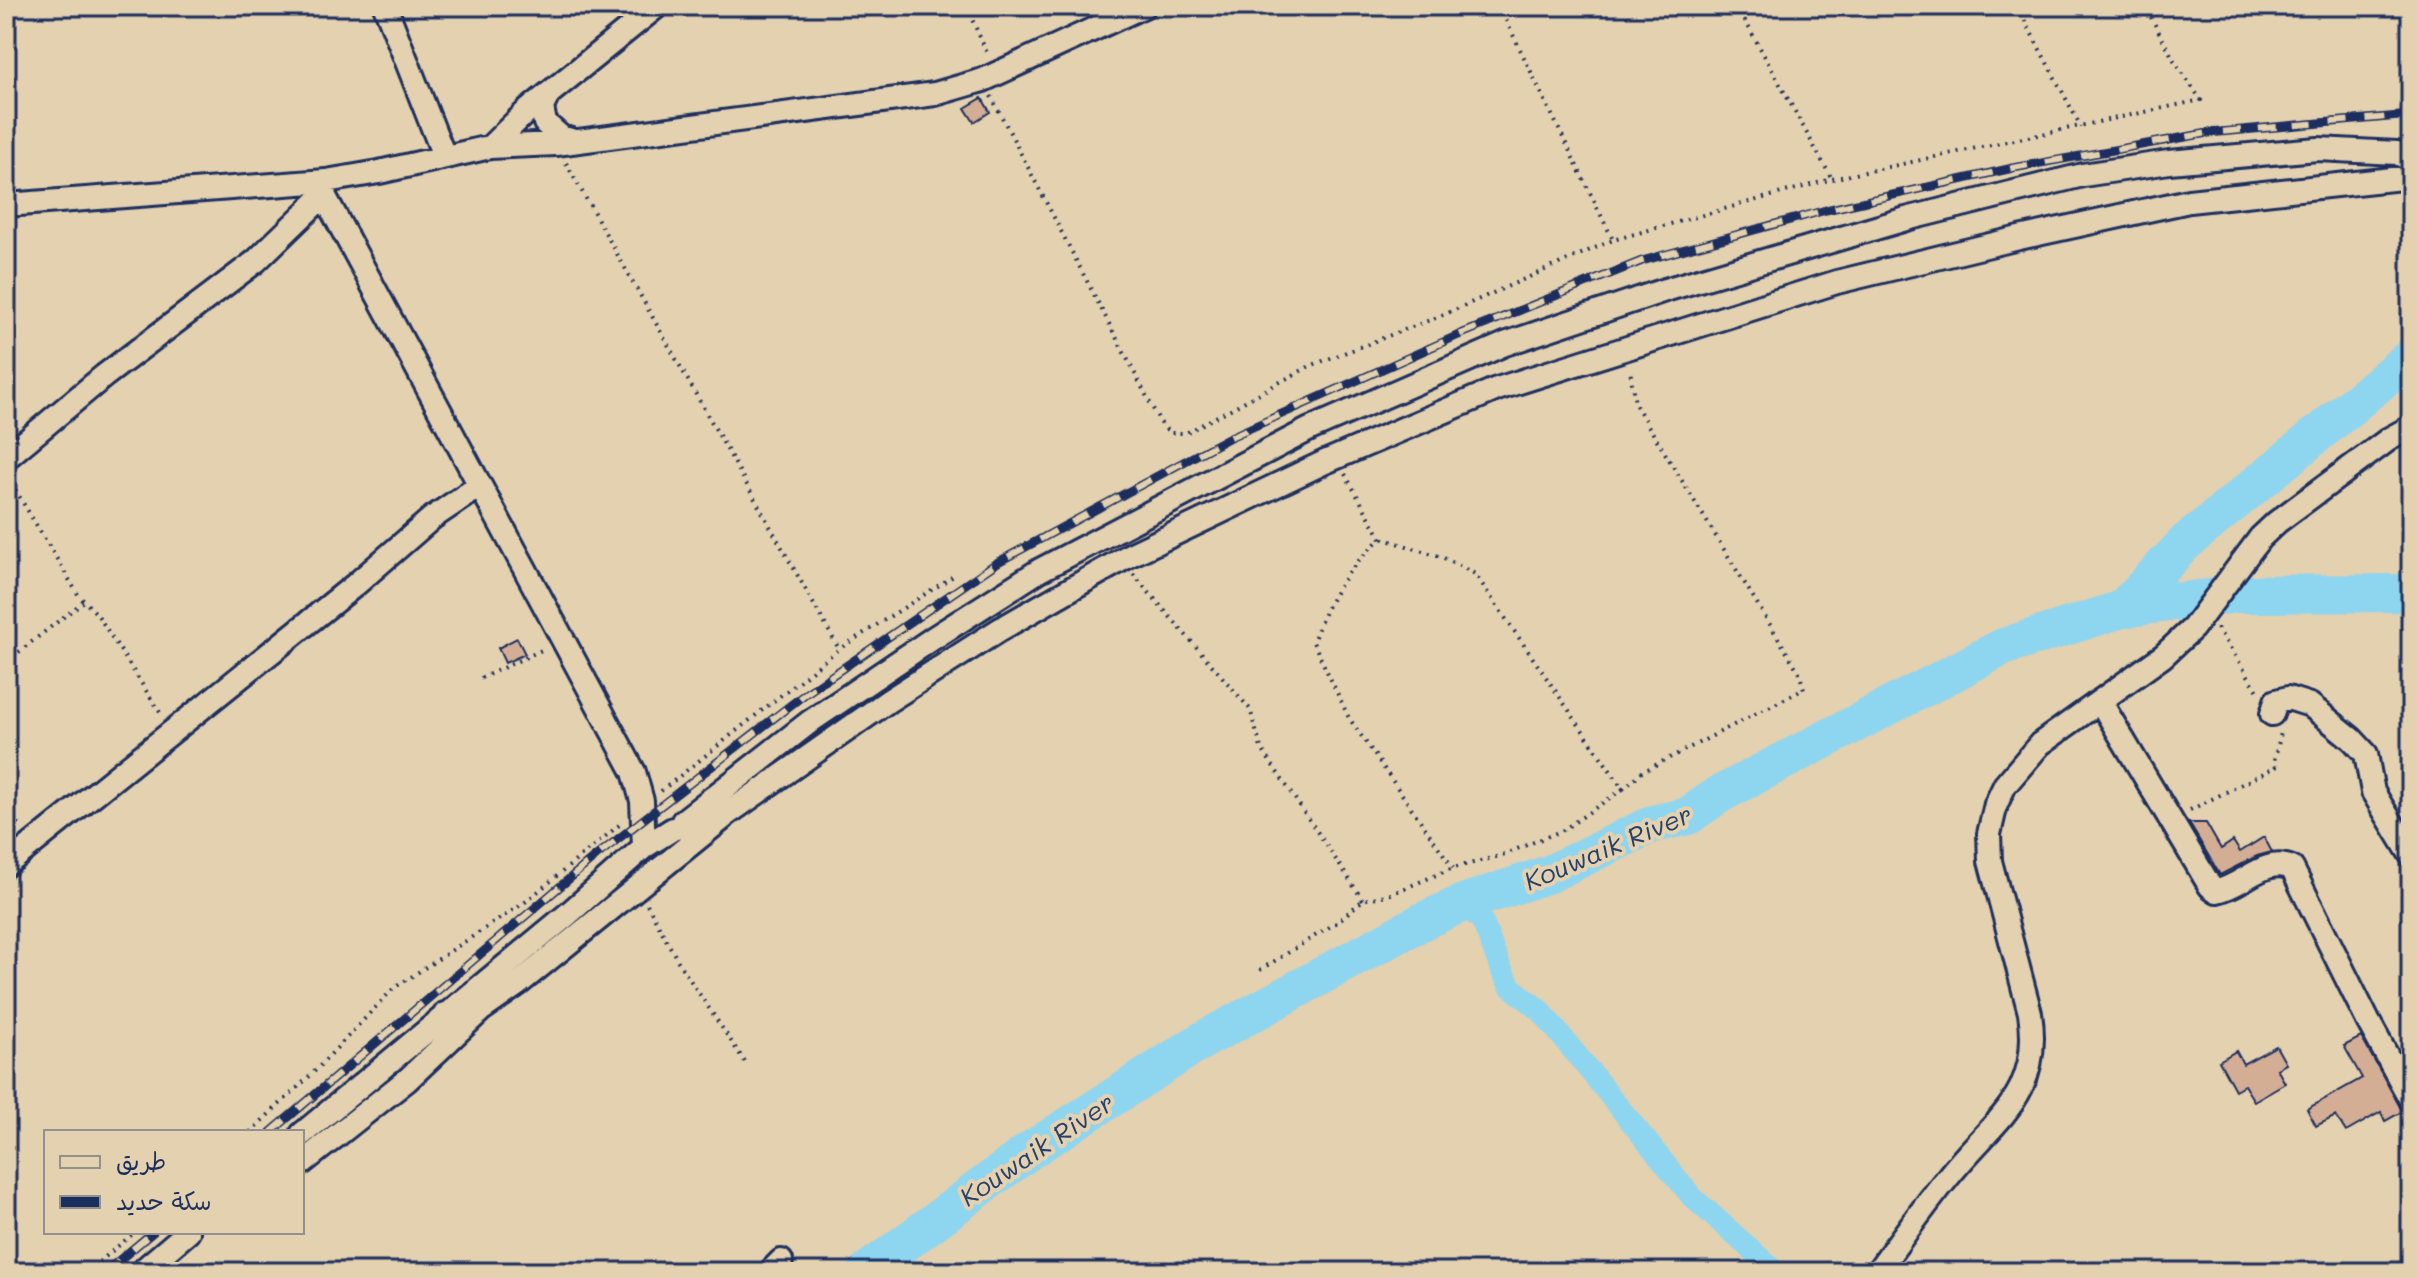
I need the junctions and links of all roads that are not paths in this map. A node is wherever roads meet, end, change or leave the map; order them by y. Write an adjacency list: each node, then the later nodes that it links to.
1 (385, 6): 7 (street)
2 (657, 6): 4 (street)
3 (1144, 6): 5 (street)
4 (548, 95): 5 (street); 6 (street)
5 (565, 142): 6 (street)
6 (490, 147): 7 (street)
7 (444, 156): 10 (street)
8 (2411, 160): 18 (street)
9 (2411, 177): 17 (street)
10 (325, 188): 11 (street); 13 (street); 14 (street)
11 (6, 205)
12 (2411, 427): 15 (street)
13 (6, 458)
14 (479, 486): 19 (street); 21 (street)
15 (2100, 701): 24 (street); 29 (street)
16 (2272, 714): 20 (street)
17 (727, 814): 18 (street); 22 (street)
18 (673, 829): 19 (street)
19 (644, 847): 23 (street)
20 (2411, 855)
21 (6, 865)
22 (481, 1010): 23 (street); 26 (street)
23 (445, 1014): 25 (street)
24 (2411, 1100)
25 (304, 1132)
26 (304, 1161)
27 (186, 1234): 28 (street)
28 (141, 1272)
29 (1877, 1272)

